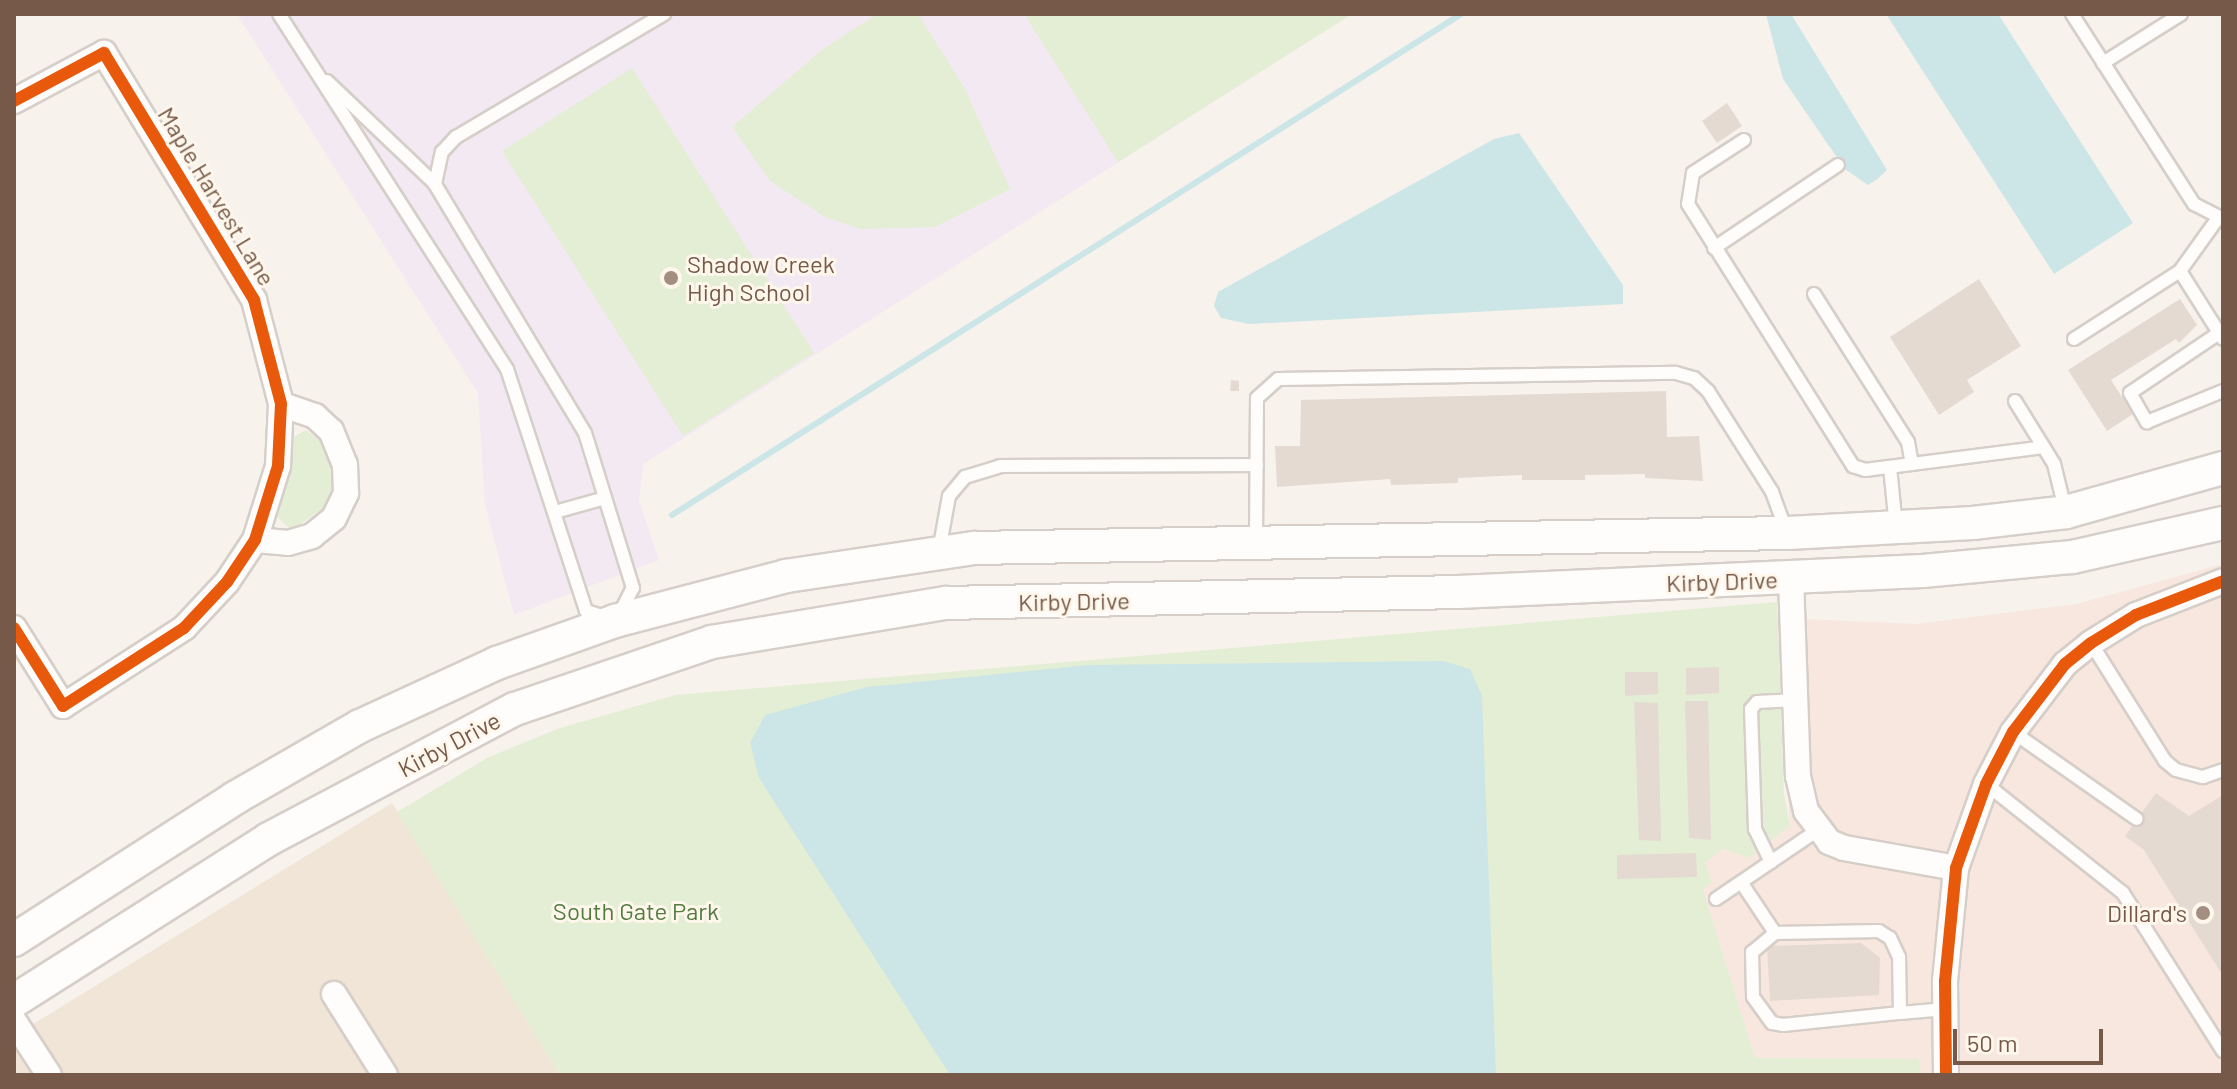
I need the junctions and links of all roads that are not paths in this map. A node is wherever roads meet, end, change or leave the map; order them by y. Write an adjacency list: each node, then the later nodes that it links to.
1 (279, 14): 6 (lane)
2 (664, 14): 10 (lane)
3 (2072, 14): 5 (lane)
4 (2181, 14): 5 (lane)
5 (2103, 63): 11 (lane)
6 (313, 68): 10 (lane); 26 (lane)
7 (14, 101): 19 (street, Maple Harvest Lane)
8 (1744, 140): 12 (lane)
9 (1838, 165): 12 (lane)
10 (435, 184): 25 (lane)
11 (2220, 219): 13 (lane)
12 (1714, 248): 23 (lane)
13 (2180, 271): 15 (lane); 16 (lane)
14 (1814, 294): 21 (lane)
15 (2221, 336): 17 (lane)
16 (2074, 339)
17 (2223, 391)
18 (2015, 401): 20 (lane)
19 (281, 404): 31 (street, Maple Harvest Lane); 31 (street)
20 (2044, 447): 21 (lane); 27 (lane)
21 (1912, 464): 23 (lane)
22 (1257, 465): 30 (lane); 32 (lane); 33 (lane)
23 (1890, 467): 29 (lane)
24 (2223, 468): 27 (main road, Kirby Drive)
25 (605, 498): 26 (lane); 37 (lane)
26 (555, 512): 37 (lane)
27 (2066, 512): 29 (main road, Kirby Drive); 34 (main road)
28 (2223, 523): 34 (main road, Kirby Drive)
29 (1896, 527): 30 (main road, Kirby Drive)
30 (1788, 533): 32 (main road, Kirby Drive); 35 (main road)
31 (255, 540): 38 (street, Maple Harvest Lane)
32 (1256, 540): 33 (main road, Kirby Drive)
33 (939, 554): 37 (main road, Kirby Drive)
34 (2072, 557): 35 (main road, Kirby Drive)
35 (1791, 578): 40 (main road, Kirby Drive); 41 (street)
36 (2223, 581): 39 (street)
37 (615, 621): 40 (main road); 52 (main road, Kirby Drive)
38 (14, 628)
39 (2091, 643): 42 (street); 43 (lane)
40 (630, 670): 54 (main road, Kirby Drive)
41 (1796, 700): 46 (street); 47 (lane)
42 (2013, 732): 44 (street); 45 (lane)
43 (2223, 770)
44 (1986, 784): 48 (street); 58 (lane)
45 (2137, 819)
46 (1818, 830): 47 (lane); 48 (street)
47 (1771, 862): 49 (lane)
48 (1956, 868): 55 (street)
49 (1741, 882): 50 (lane); 51 (lane)
50 (1716, 899)
51 (1775, 933): 56 (lane); 56 (lane)
52 (14, 940)
53 (334, 994): 60 (street)
54 (14, 1001)
55 (1946, 1009): 56 (lane); 61 (street)
56 (1900, 1013)
57 (14, 1021): 59 (street)
58 (2223, 1051)
59 (49, 1075)
60 (385, 1075)
61 (1946, 1075)

